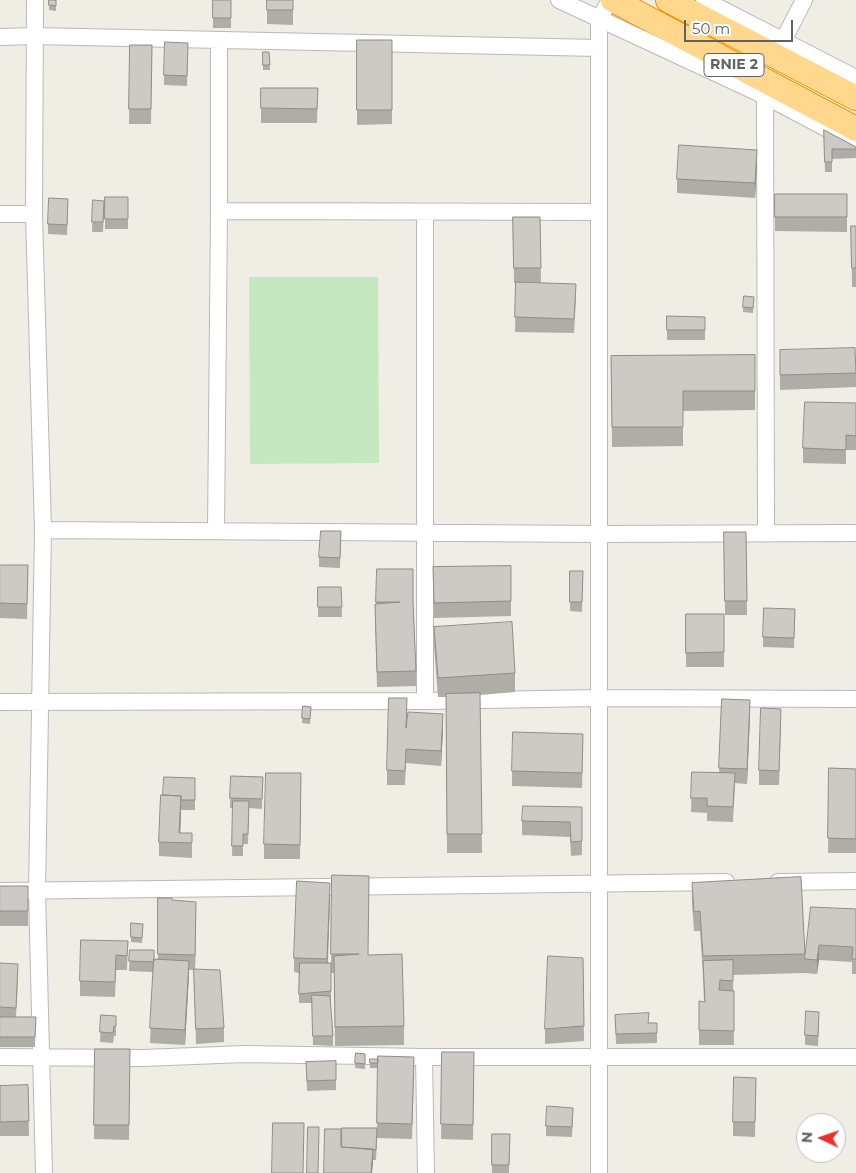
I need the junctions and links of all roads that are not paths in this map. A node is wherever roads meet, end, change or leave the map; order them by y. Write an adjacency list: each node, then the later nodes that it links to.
1 (35, 0): 8 (street)
2 (559, 0): 7 (street)
3 (612, 0): 7 (street); 16 (highway, RNIE 2 / RNIE 2)
4 (668, 0): 15 (highway, RNIE 2 / RNIE 2)
5 (704, 0): 11 (street)
6 (804, 0): 11 (street)
7 (599, 19): 12 (street); 14 (street)
8 (34, 36): 9 (street); 10 (street); 22 (street)
9 (0, 37)
10 (219, 40): 12 (street); 18 (street)
11 (783, 41): 13 (street)
12 (599, 48): 20 (street)
13 (856, 78)
14 (765, 96): 17 (street); 26 (street)
15 (856, 98)
16 (856, 129)
17 (856, 144)
18 (220, 211): 19 (street); 24 (street)
19 (425, 212): 20 (street); 25 (street)
20 (599, 212): 28 (street)
21 (0, 214): 22 (street)
22 (34, 214): 23 (street)
23 (43, 530): 24 (street); 31 (street)
24 (216, 532): 25 (street)
25 (425, 533): 28 (street); 32 (street)
26 (766, 533): 27 (street); 28 (street)
27 (856, 533)
28 (599, 534): 29 (street)
29 (599, 698): 30 (street); 32 (street); 37 (street)
30 (856, 699)
31 (40, 701): 32 (street); 33 (street); 39 (street)
32 (425, 701)
33 (0, 702)
34 (856, 881): 36 (street)
35 (738, 882): 37 (street)
36 (767, 882)
37 (599, 884): 39 (street); 44 (street)
38 (0, 891): 39 (street)
39 (37, 892): 43 (street)
40 (0, 1057): 43 (street)
41 (424, 1057): 43 (street); 44 (street); 46 (street)
42 (856, 1057): 44 (street)
43 (42, 1058): 45 (street)
44 (599, 1058): 47 (street)
45 (44, 1173)
46 (426, 1173)
47 (599, 1173)

